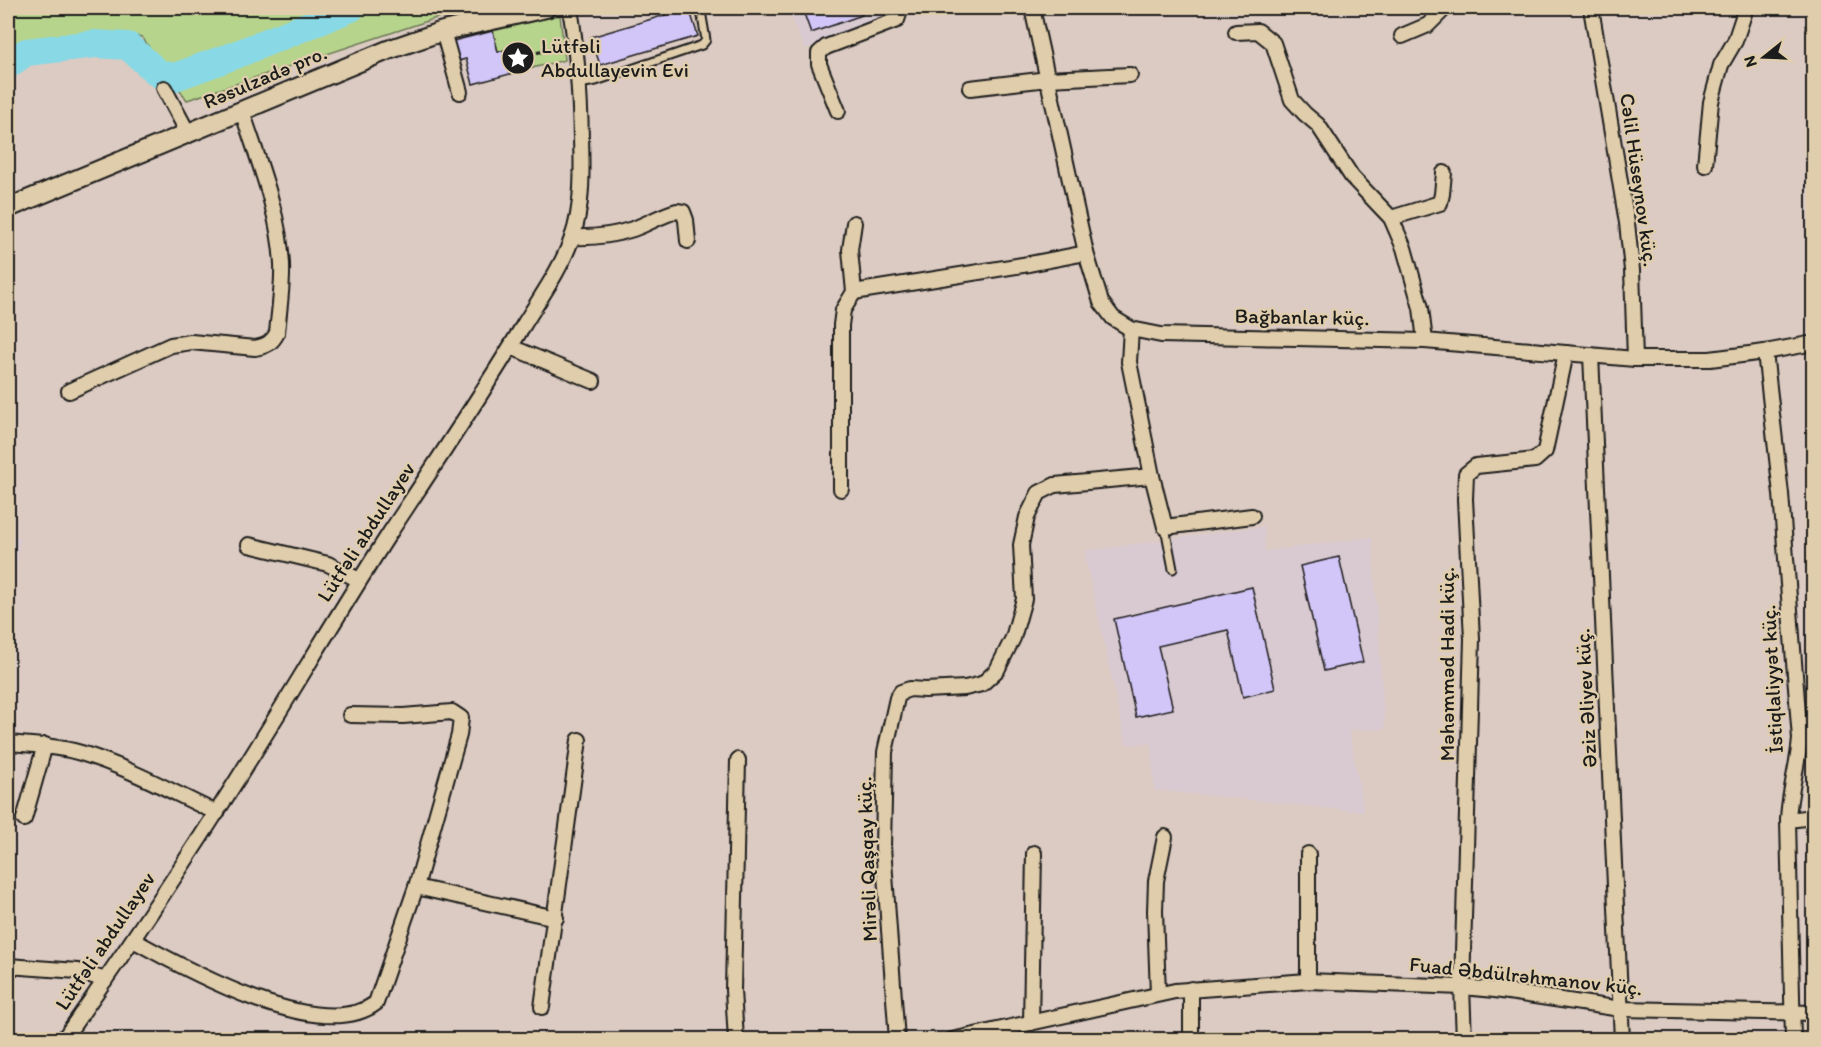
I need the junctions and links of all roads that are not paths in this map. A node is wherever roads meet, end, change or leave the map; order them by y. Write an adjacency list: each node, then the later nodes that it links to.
1 (546, 8): 9 (street, Rəsulzadə pro.)
2 (570, 8): 14 (street, Lütfəli abdullayev)
3 (707, 8): 14 (lane)
4 (899, 8): 19 (street)
5 (1032, 8): 13 (street, Bağbanlar küç.)
6 (1444, 8): 11 (street)
7 (1591, 8): 37 (street, Cəlil Hüseynov küç.)
8 (1744, 8): 21 (street)
9 (444, 32): 17 (street); 18 (street, Rəsulzadə pro.)
10 (1236, 32): 24 (street)
11 (1402, 36)
12 (1130, 75): 13 (street)
13 (1048, 79): 16 (street); 28 (street, Bağbanlar küç.)
14 (579, 84): 26 (street, Lütfəli abdullayev)
15 (164, 88): 20 (street)
16 (970, 88)
17 (460, 92)
18 (242, 111): 20 (street, Rəsulzadə pro.); 39 (street)
19 (838, 111)
20 (188, 133): 23 (street, Rəsulzadə pro.)
21 (1705, 165)
22 (1444, 173): 24 (street)
23 (8, 208)
24 (1391, 218): 31 (street)
25 (854, 223): 29 (street)
26 (572, 237): 27 (street); 33 (street, Lütfəli abdullayev)
27 (688, 241)
28 (1086, 253): 29 (street); 30 (street, Bağbanlar küç.)
29 (854, 292): 41 (street)
30 (1131, 329): 31 (street, Bağbanlar küç.); 40 (street)
31 (1425, 341): 35 (street, Bağbanlar küç.)
32 (1814, 343): 34 (street, Bağbanlar küç.)
33 (511, 347): 38 (street); 46 (street, Lütfəli abdullayev)
34 (1765, 352): 37 (street, Bağbanlar küç.); 55 (street, İstiqlaliyyət küç.)
35 (1566, 353): 36 (street, Bağbanlar küç.); 65 (street, Məhəmməd Hadi küç.)
36 (1591, 355): 37 (street, Bağbanlar küç.); 69 (street, Əziz Əliyev küç.)
37 (1635, 359)
38 (593, 381)
39 (69, 391)
40 (1152, 476): 43 (street); 75 (street, Mirəli Qaşqay küç.)
41 (841, 489)
42 (1252, 516): 43 (street)
43 (1165, 527): 45 (lane)
44 (249, 545): 46 (street)
45 (1173, 569)
46 (359, 580): 52 (street, Lütfəli abdullayev)
47 (350, 714): 59 (street)
48 (579, 740): 60 (street)
49 (8, 743): 50 (street)
50 (45, 746): 52 (street); 54 (street)
51 (738, 760): 74 (street)
52 (217, 813): 61 (street, Lütfəli abdullayev)
53 (1814, 817): 55 (street)
54 (24, 819)
55 (1788, 820): 70 (street, İstiqlaliyyət küç.)
56 (1165, 837): 67 (street)
57 (1034, 853): 72 (street)
58 (1308, 854): 64 (street)
59 (416, 887): 60 (street); 61 (street)
60 (556, 918): 68 (street)
61 (133, 940): 63 (street, Lütfəli abdullayev)
62 (8, 966): 63 (street)
63 (105, 980): 73 (street, Lütfəli abdullayev)
64 (1308, 981): 65 (street, Fuad Əbdülrəhmanov küç.); 66 (street, Fuad Əbdülrəhmanov küç.)
65 (1462, 987): 69 (street, Fuad Əbdülrəhmanov küç.); 78 (street, Məhəmməd Hadi küç.)
66 (1191, 988): 67 (street, Fuad Əbdülrəhmanov küç.); 77 (street)
67 (1158, 994): 72 (street, Fuad Əbdülrəhmanov küç.)
68 (542, 1007)
69 (1621, 1009): 70 (street, Fuad Əbdülrəhmanov küç.); 79 (street, Əziz Əliyev küç.)
70 (1793, 1013): 71 (street, Fuad Əbdülrəhmanov küç.); 80 (street, İstiqlaliyyət küç.)
71 (1814, 1013)
72 (1031, 1023): 76 (street, Fuad Əbdülrəhmanov küç.)
73 (63, 1040)
74 (736, 1040)
75 (897, 1040)
76 (951, 1040)
77 (1191, 1040)
78 (1464, 1040)
79 (1622, 1040)
80 (1793, 1040)

